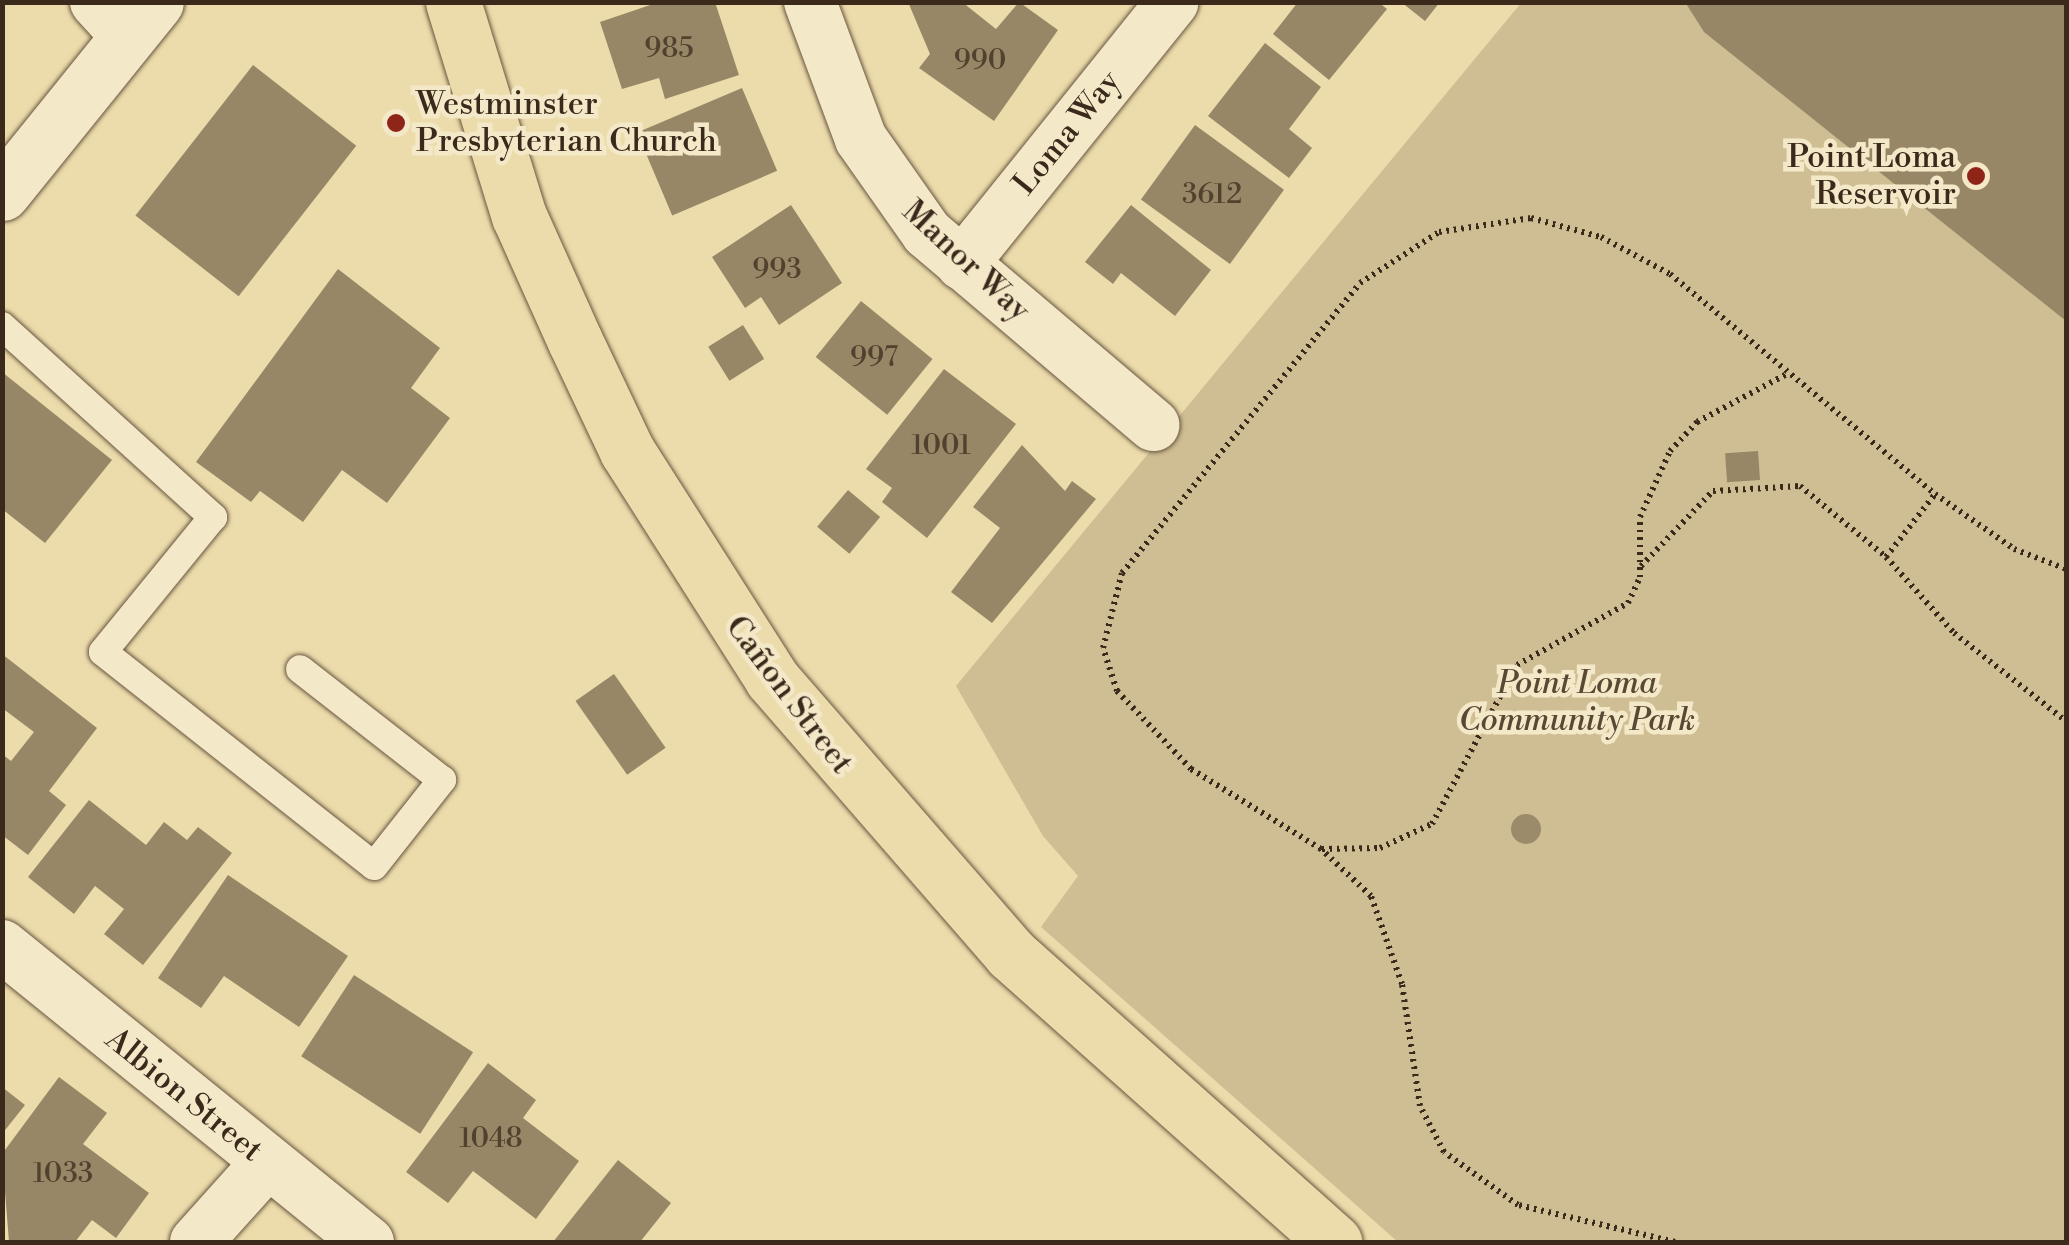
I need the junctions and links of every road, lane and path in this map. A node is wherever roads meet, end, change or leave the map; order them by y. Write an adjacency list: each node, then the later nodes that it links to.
1 (452, 2): 21 (main road, Cañon Street)
2 (810, 2): 6 (street, Manor Way)
3 (1173, 2): 6 (street, Loma Way)
4 (127, 14): 5 (main road)
5 (2, 193)
6 (962, 264): 9 (street, Manor Way)
7 (2, 326): 14 (lane)
8 (1787, 374): 10 (path); 12 (path); 16 (path)
9 (1152, 425)
10 (1935, 494): 11 (path); 13 (path)
11 (1886, 557): 12 (path); 15 (path)
12 (1641, 566): 16 (path)
13 (2066, 569)
14 (300, 669)
15 (2066, 721)
16 (1321, 849): 22 (path)
17 (2, 946): 18 (street, Albion Street)
18 (267, 1163): 19 (street); 20 (street, Albion Street)
19 (196, 1242)
20 (368, 1242)
21 (1334, 1242)
22 (1675, 1242)

